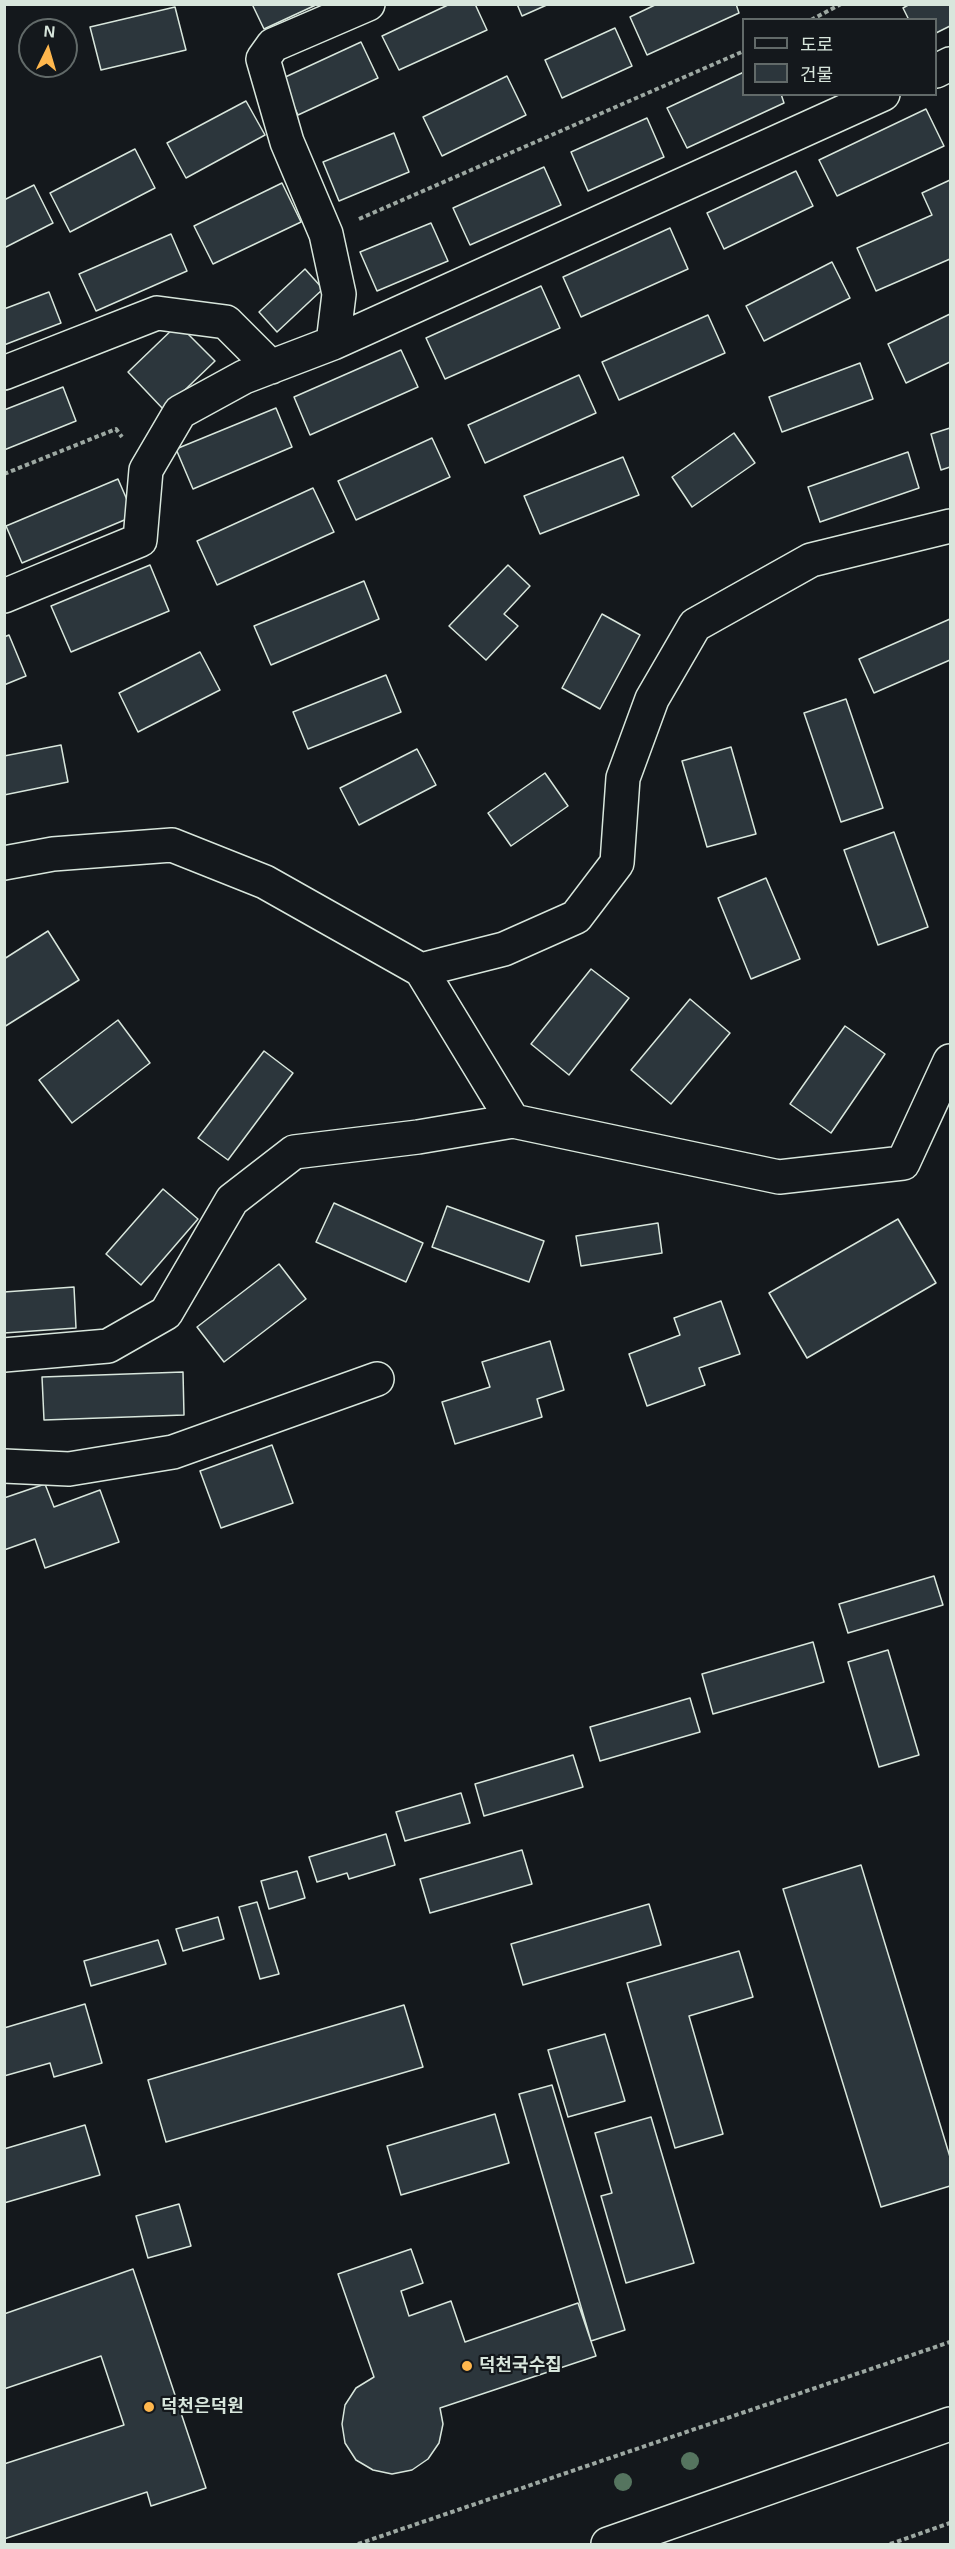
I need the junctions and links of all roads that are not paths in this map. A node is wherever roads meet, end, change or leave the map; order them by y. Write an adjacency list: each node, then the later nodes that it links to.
1 (368, 4): 5 (street)
2 (951, 64): 3 (street)
3 (937, 71)
4 (879, 96): 5 (street)
5 (333, 343): 6 (street)
6 (271, 367): 7 (street); 9 (street)
7 (4, 373)
8 (951, 526): 11 (street)
9 (4, 596)
10 (4, 862): 11 (street)
11 (421, 970): 13 (street)
12 (951, 1061): 13 (street)
13 (513, 1121): 14 (street)
14 (4, 1355)
15 (377, 1379): 16 (street)
16 (4, 1466)
17 (951, 2424): 18 (street)
18 (608, 2544)

